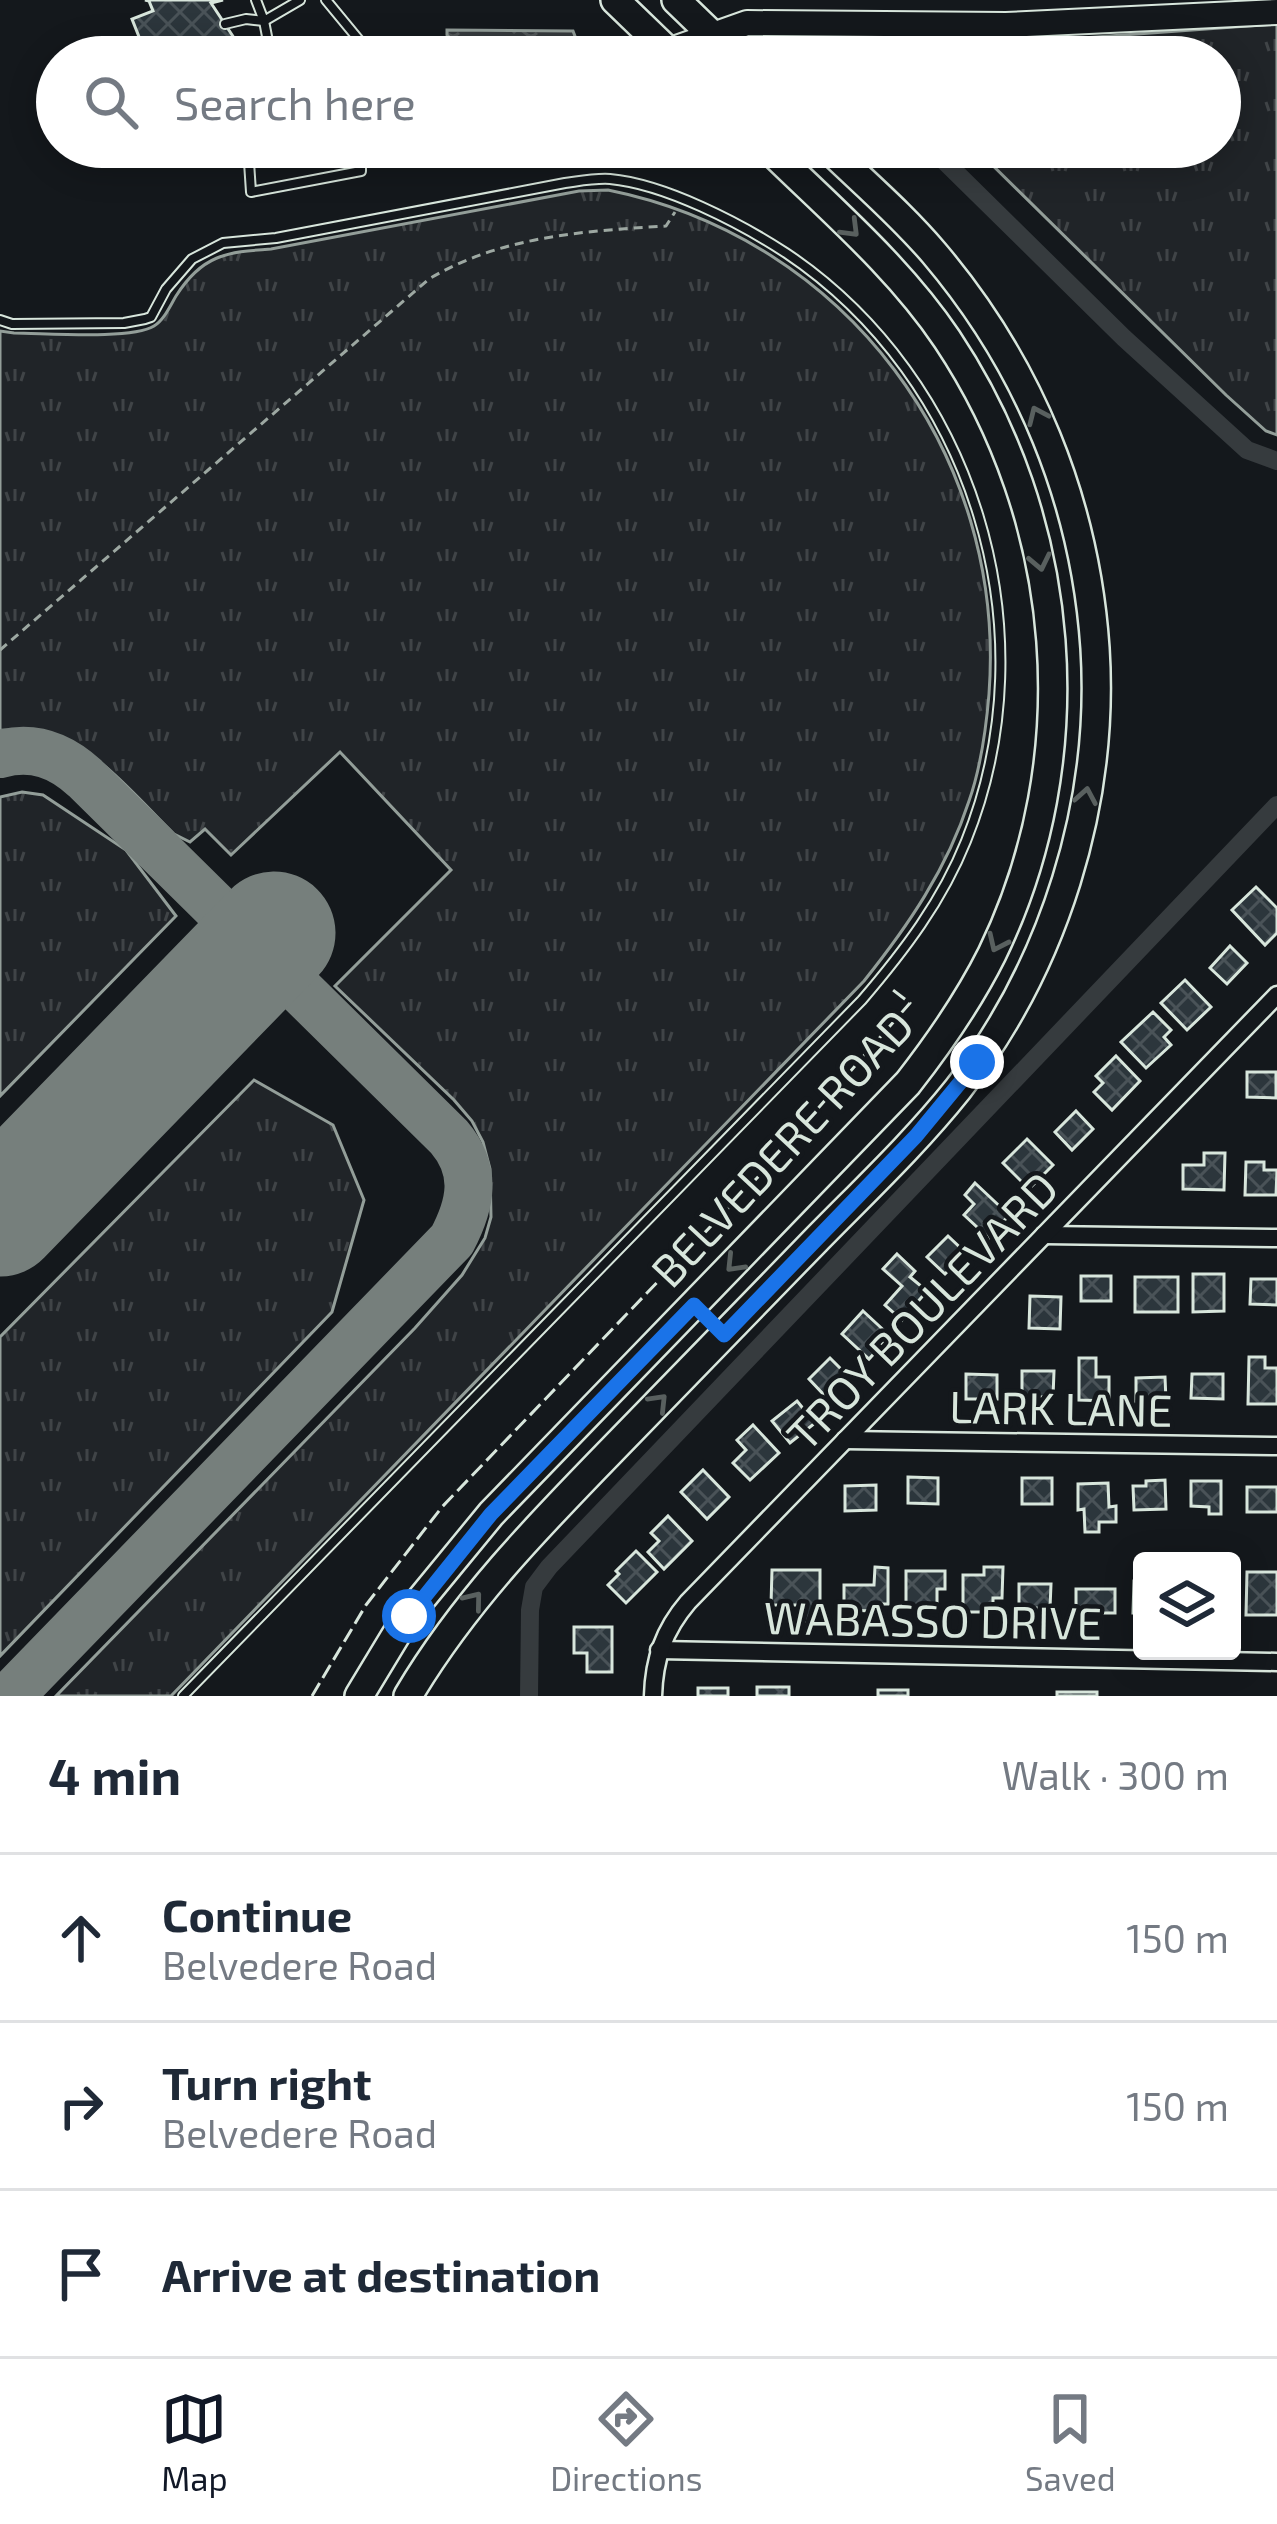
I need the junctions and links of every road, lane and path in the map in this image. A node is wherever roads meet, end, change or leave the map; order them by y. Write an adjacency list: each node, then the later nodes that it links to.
1 (256, 0): 8 (lane)
2 (300, 0): 8 (lane)
3 (326, 0): 12 (lane)
4 (615, 0): 13 (main road)
5 (676, 0): 10 (main road)
6 (1105, 10): 7 (street); 10 (street)
7 (1277, 12)
8 (264, 22): 9 (lane); 11 (lane)
9 (225, 24)
10 (712, 35)
11 (267, 36)
12 (356, 36)
13 (647, 36)
14 (249, 168): 15 (lane)
15 (361, 168)
16 (788, 168): 26 (main road, BELVEDERE ROAD, one-way to 26)
17 (848, 168): 27 (main road, BELVEDERE ROAD, one-way to 17)
18 (682, 200): 19 (lane); 20 (path); 32 (lane)
19 (0, 320)
20 (0, 650)
21 (1277, 995): 22 (street, TROY BOULEVARD)
22 (1250, 1023): 23 (street); 24 (street, TROY BOULEVARD)
23 (1277, 1024)
24 (1044, 1235): 25 (street); 28 (street, TROY BOULEVARD)
25 (1277, 1238)
26 (694, 1305): 27 (main road); 33 (main road, BELVEDERE ROAD)
27 (724, 1335): 34 (main road, BELVEDERE ROAD, one-way to 27)
28 (845, 1440): 29 (street, LARK LANE); 30 (street, TROY BOULEVARD)
29 (1277, 1446)
30 (659, 1650): 31 (street, WABASSO DRIVE); 35 (street, TROY BOULEVARD)
31 (1277, 1662)
32 (184, 1696)
33 (358, 1696)
34 (408, 1696)
35 (653, 1696)

